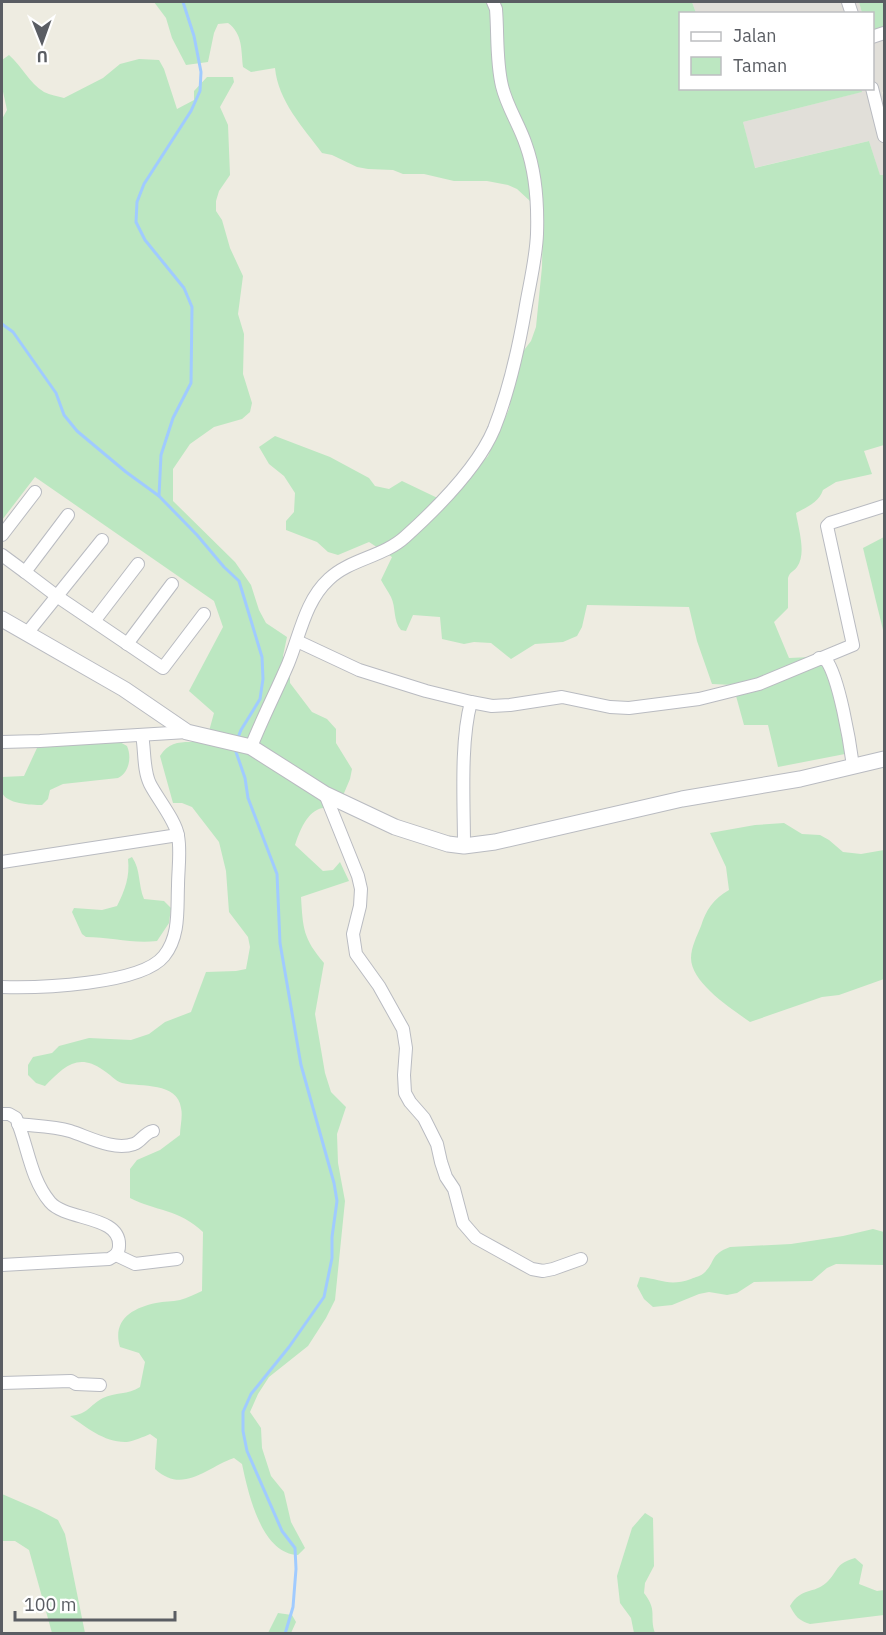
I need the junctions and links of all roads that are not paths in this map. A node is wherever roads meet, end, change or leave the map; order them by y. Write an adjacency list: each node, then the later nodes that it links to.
1 (493, 2): 18 (street)
2 (873, 90): 3 (street)
3 (885, 136)
4 (35, 492): 7 (street)
5 (885, 506): 20 (street)
6 (68, 515): 11 (street)
7 (2, 535)
8 (102, 540): 13 (street)
9 (2, 555): 11 (street)
10 (138, 564): 16 (street)
11 (25, 572): 13 (street)
12 (171, 584): 19 (street)
13 (58, 597): 16 (street); 17 (street)
14 (204, 614): 19 (street)
15 (2, 619): 17 (street)
16 (95, 620): 19 (street)
17 (28, 632): 22 (street)
18 (297, 641): 21 (street); 25 (street)
19 (127, 644)
20 (819, 658): 21 (street); 27 (street)
21 (471, 702): 30 (street)
22 (187, 732): 23 (street); 25 (street)
23 (142, 735): 24 (street); 29 (street)
24 (2, 742)
25 (240, 744): 28 (street)
26 (885, 759): 27 (street)
27 (853, 766): 30 (street)
28 (325, 794): 30 (street); 38 (street)
29 (178, 835): 31 (street); 32 (street)
30 (464, 846)
31 (2, 862)
32 (2, 987)
33 (2, 1114): 34 (street)
34 (18, 1124): 35 (street); 36 (street)
35 (153, 1131)
36 (116, 1255): 37 (street); 39 (street)
37 (177, 1259)
38 (581, 1260)
39 (2, 1264)
40 (2, 1383): 41 (street)
41 (100, 1385)

